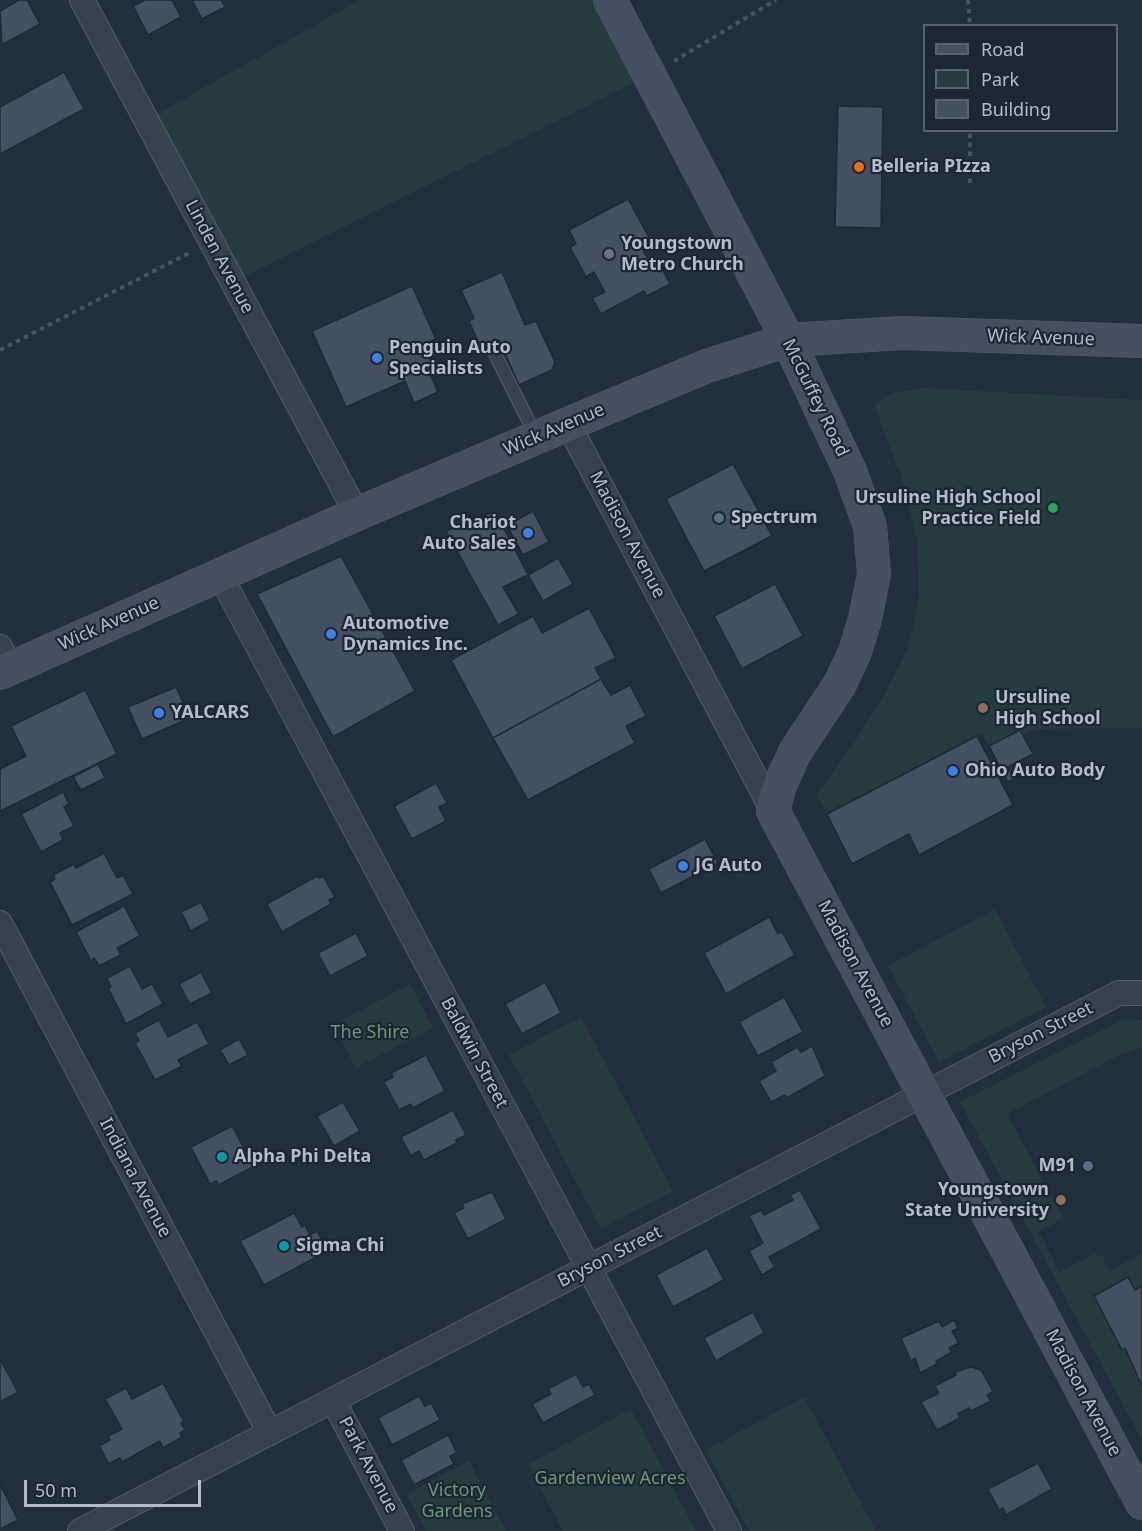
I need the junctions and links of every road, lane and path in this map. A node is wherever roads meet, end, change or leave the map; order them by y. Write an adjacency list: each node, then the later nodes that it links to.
1 (82, 0): 9 (street, Linden Avenue)
2 (610, 0): 6 (street, McGuffey Road)
3 (776, 0): 6 (path)
4 (968, 0): 5 (path)
5 (970, 24)
6 (650, 75): 10 (street, McGuffey Road)
7 (970, 132): 8 (path)
8 (970, 183)
9 (211, 242): 12 (path); 16 (street, Linden Avenue)
10 (788, 340): 11 (street, Wick Avenue); 14 (street, Wick Avenue); 19 (street, McGuffey Road)
11 (1142, 341)
12 (0, 350)
13 (493, 350): 15 (lane)
14 (568, 424): 15 (street, Wick Avenue); 19 (street, Madison Avenue)
15 (537, 437): 16 (street, Wick Avenue)
16 (357, 514): 17 (street, Wick Avenue)
17 (220, 575): 18 (street, Wick Avenue); 23 (street, Baldwin Street)
18 (4, 663)
19 (773, 811): 22 (street, Madison Avenue)
20 (0, 924): 25 (street, Indiana Avenue)
21 (1142, 993): 22 (street, Bryson Street)
22 (924, 1093): 23 (street, Bryson Street); 26 (street, Madison Avenue)
23 (589, 1268): 24 (street, Bryson Street); 29 (street, Baldwin Street)
24 (333, 1400): 25 (street, Bryson Street); 28 (street, Park Avenue)
25 (270, 1433): 27 (street, Bryson Street)
26 (1142, 1503)
27 (80, 1531)
28 (402, 1531)
29 (729, 1531)

